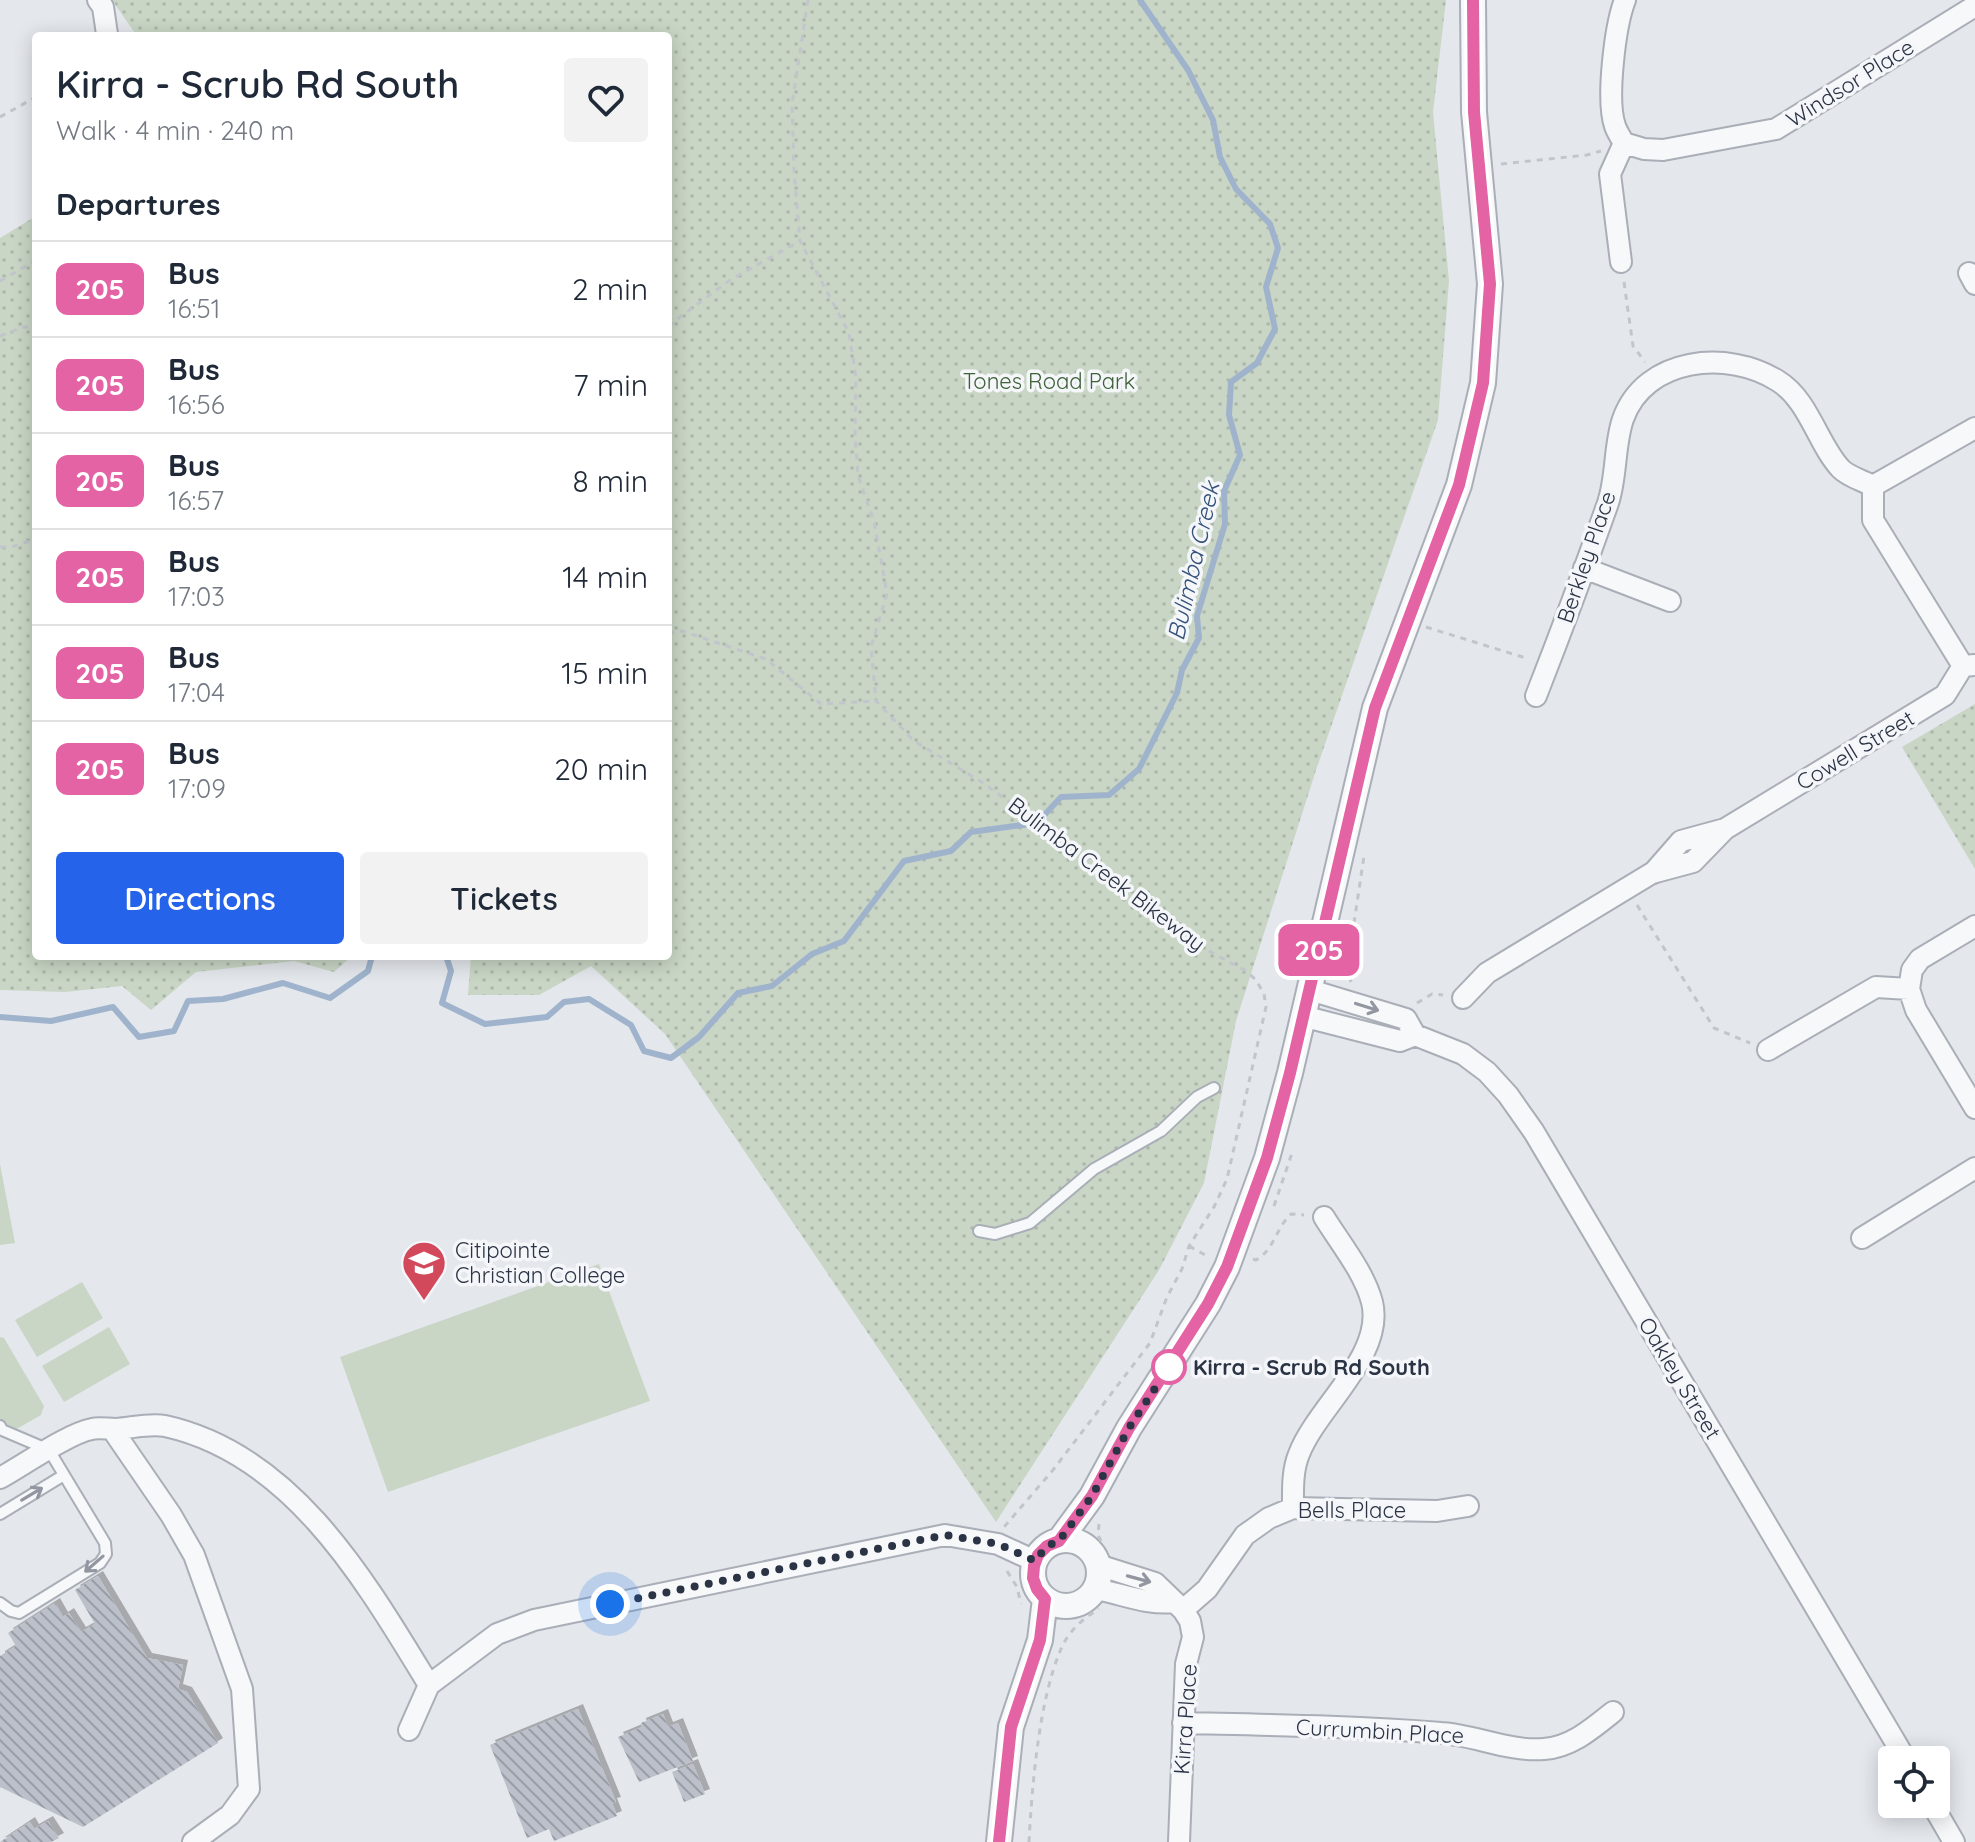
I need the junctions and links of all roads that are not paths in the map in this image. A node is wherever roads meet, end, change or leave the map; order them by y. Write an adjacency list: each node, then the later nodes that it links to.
1 (98, 0): 5 (street)
2 (1473, 0): 16 (street)
3 (1625, 0): 6 (street)
4 (1975, 6): 6 (street, Windsor Place)
5 (107, 32)
6 (1624, 143): 7 (street)
7 (1621, 262)
8 (1975, 428): 9 (street)
9 (1873, 486): 10 (street, Berkley Place); 12 (street)
10 (1584, 568): 11 (street); 13 (street, Berkley Place)
11 (1670, 601)
12 (1969, 666): 17 (street, Cowell Street)
13 (1536, 696)
14 (1975, 926): 15 (street)
15 (1909, 989): 20 (street); 22 (street)
16 (1310, 990): 18 (street); 19 (street, Oakley Street, one-way to 19)
17 (1463, 998)
18 (1302, 1016): 19 (street, Oakley Street); 32 (street)
19 (1410, 1027): 48 (street, Oakley Street)
20 (1768, 1050)
21 (1214, 1088): 25 (lane)
22 (1975, 1108)
23 (1975, 1168): 26 (street)
24 (1324, 1217): 34 (street)
25 (979, 1231)
26 (1862, 1238)
27 (0, 1426): 29 (lane)
28 (112, 1429): 29 (street); 44 (street); 50 (street)
29 (49, 1450): 30 (lane); 31 (street)
30 (64, 1475): 35 (lane, one-way to 30); 40 (lane, one-way to 40)
31 (0, 1478)
32 (1092, 1496): 36 (street); 38 (street)
33 (1468, 1506): 34 (street, Bells Place)
34 (1293, 1508): 42 (street, Bells Place)
35 (0, 1514)
36 (1059, 1541): 37 (street); 38 (street)
37 (1035, 1561): 39 (street); 44 (street)
38 (1092, 1567): 41 (street); 42 (street)
39 (1045, 1599): 41 (street); 43 (street)
40 (0, 1603)
41 (1070, 1606): 43 (street)
42 (1179, 1606): 46 (street, Kirra Place)
43 (1052, 1637): 51 (street)
44 (429, 1685): 47 (street)
45 (1613, 1712): 46 (street, Currumbin Place)
46 (1183, 1723): 52 (street, Kirra Place)
47 (409, 1730)
48 (1898, 1746)
49 (1940, 1818): 53 (street)
50 (193, 1842)
51 (999, 1842)
52 (1179, 1842)
53 (1954, 1842)

